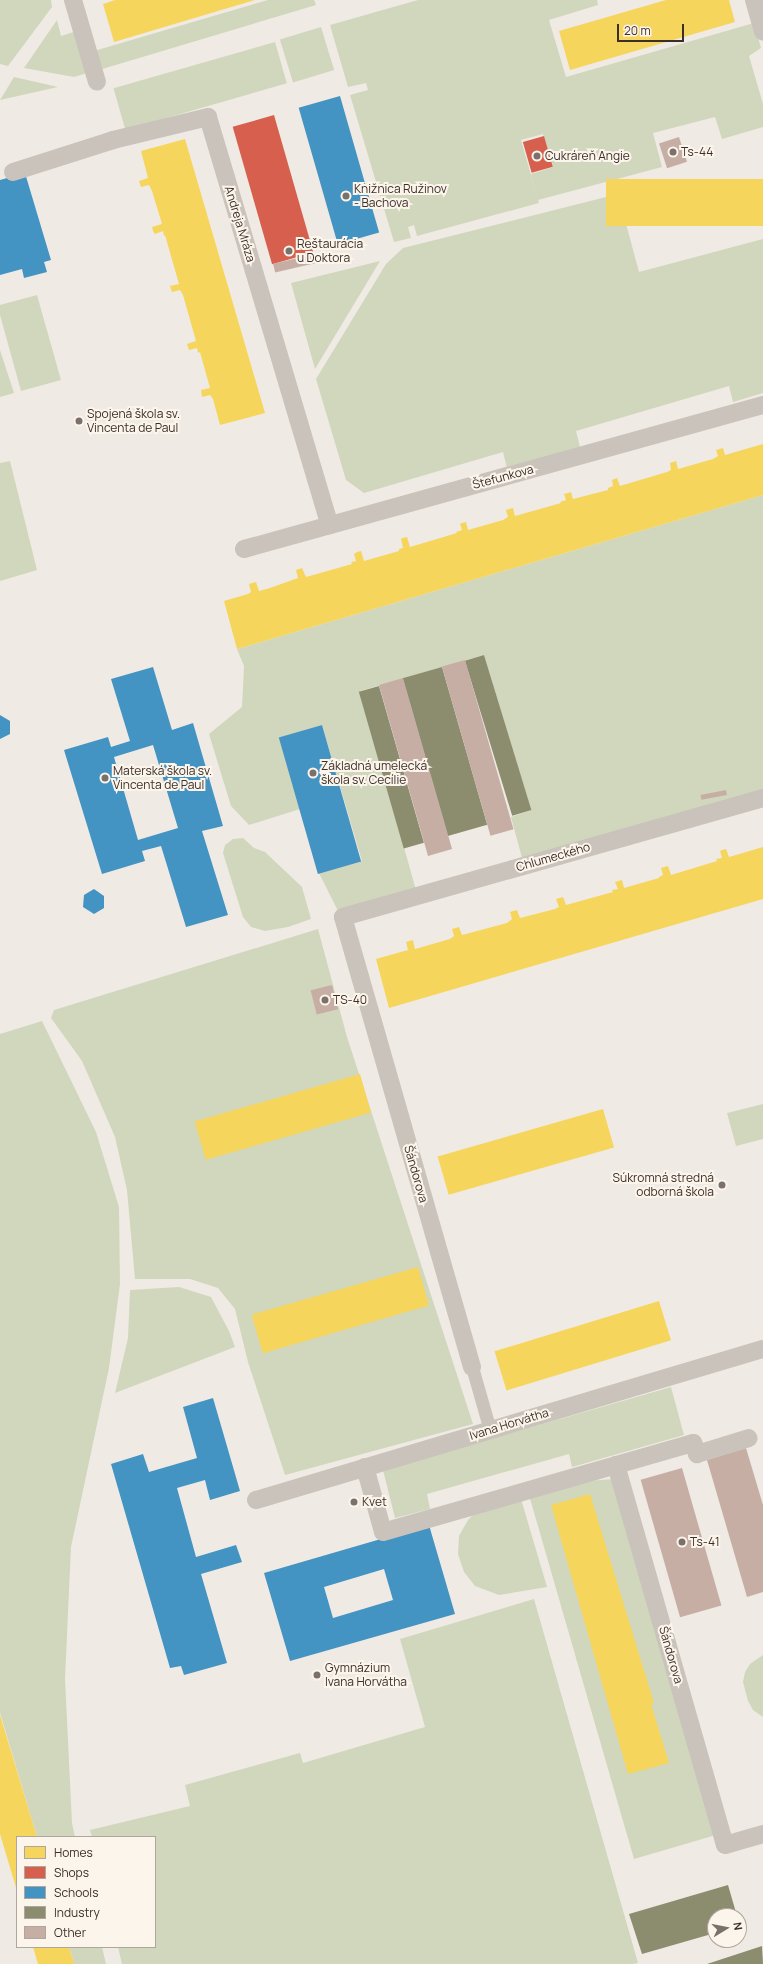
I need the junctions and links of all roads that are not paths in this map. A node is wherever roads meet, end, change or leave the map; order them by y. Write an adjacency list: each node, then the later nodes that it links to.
1 (73, 0): 4 (street)
2 (754, 0): 3 (street)
3 (763, 32)
4 (97, 82)
5 (13, 172): 7 (street, Andreja Mráza)
6 (763, 405): 7 (street, Štefunkova)
7 (330, 524): 8 (street, Štefunkova)
8 (244, 549)
9 (763, 798): 10 (street, Chlumeckého)
10 (343, 917): 12 (street, Šándorova)
11 (763, 1349): 13 (street, Ivana Horvátha)
12 (472, 1367): 13 (street, Šándorova)
13 (490, 1430): 16 (street, Ivana Horvátha)
14 (749, 1438): 15 (street)
15 (616, 1466): 16 (street); 18 (street, Šándorova)
16 (365, 1467): 17 (street, Ivana Horvátha)
17 (256, 1500)
18 (763, 1834)

